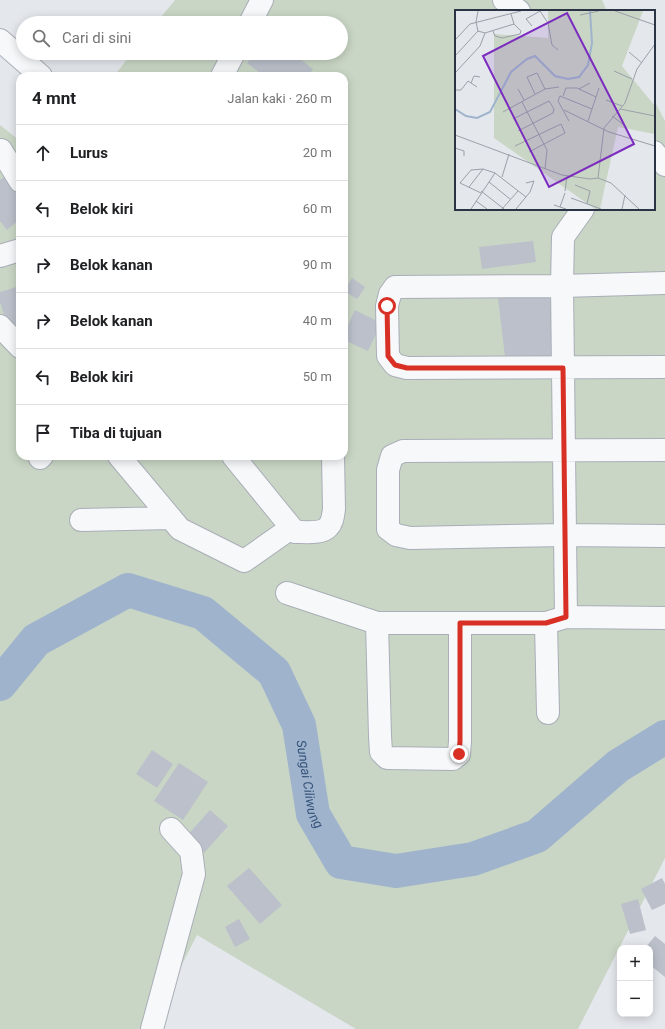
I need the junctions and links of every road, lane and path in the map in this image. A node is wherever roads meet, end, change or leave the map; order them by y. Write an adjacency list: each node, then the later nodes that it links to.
1 (262, 0): 6 (street)
2 (504, 0): 4 (street)
3 (529, 0): 5 (street)
4 (518, 10)
5 (523, 10)
6 (254, 16)
7 (0, 40): 8 (street)
8 (16, 54)
9 (23, 60): 11 (street)
10 (230, 60): 12 (street)
11 (36, 72)
12 (224, 72)
13 (1, 150): 16 (street)
14 (655, 153): 15 (street)
15 (665, 165)
16 (16, 174)
17 (582, 210): 21 (street)
18 (16, 251): 19 (street)
19 (0, 256)
20 (665, 283): 21 (street)
21 (562, 286): 25 (street); 25 (street)
22 (0, 326): 23 (street)
23 (16, 343)
24 (665, 367): 25 (street)
25 (563, 368): 27 (street)
26 (665, 450): 27 (street)
27 (564, 451): 34 (street); 34 (street)
28 (122, 460): 31 (street)
29 (236, 460): 33 (street)
30 (332, 460): 33 (street)
31 (171, 518): 32 (street); 33 (street)
32 (81, 520)
33 (291, 528)
34 (565, 535): 35 (street); 37 (street)
35 (665, 536)
36 (287, 593): 41 (street)
37 (566, 617): 38 (street); 40 (street)
38 (665, 618)
39 (460, 623): 40 (street); 41 (street); 41 (street)
40 (546, 623): 42 (street)
41 (378, 624)
42 (548, 713)
43 (171, 829): 44 (street)
44 (152, 1029)

